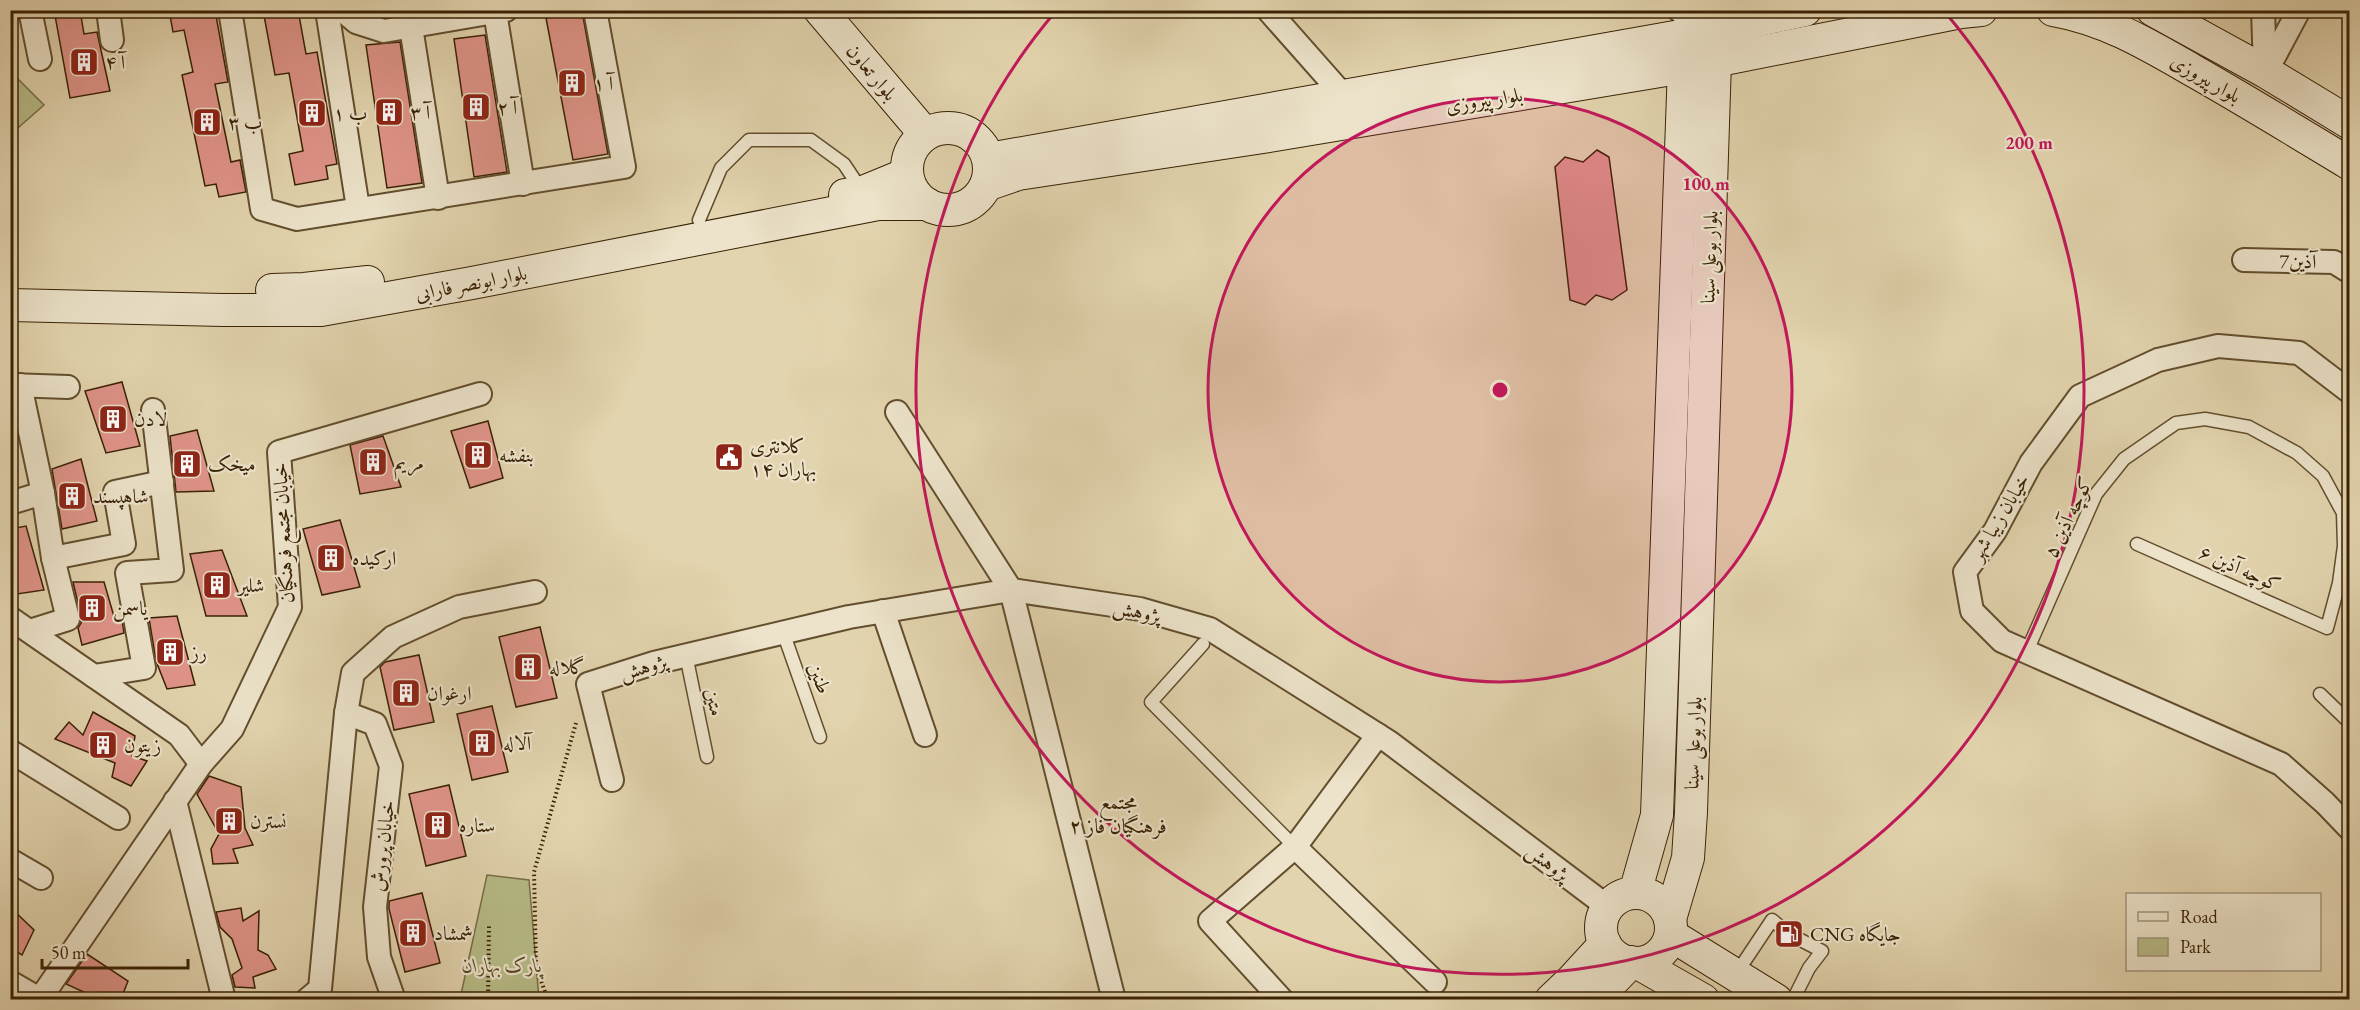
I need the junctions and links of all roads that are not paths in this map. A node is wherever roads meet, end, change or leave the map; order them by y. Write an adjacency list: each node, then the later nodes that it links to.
1 (30, 10): 20 (street)
2 (108, 10): 19 (street)
3 (230, 10): 34 (street)
4 (327, 10): 34 (street)
5 (342, 10): 17 (street)
6 (594, 10): 30 (street)
7 (820, 10): 26 (street, بلوار تعاون)
8 (1268, 10): 24 (street)
9 (1679, 10): 18 (street)
10 (1804, 10): 18 (street, بلوار پیروزی)
11 (1981, 10): 21 (street, بلوار پیروزی)
12 (2053, 10): 27 (street, بلوار پیروزی)
13 (2153, 10): 23 (street, بلوار پیروزی)
14 (2263, 10): 23 (street)
15 (2299, 10): 23 (street)
16 (500, 11): 17 (street); 30 (street)
17 (411, 27): 32 (street)
18 (1702, 32): 21 (street, بلوار بوعلی سینا); 22 (street, بلوار بوعلی سینا); 24 (street, بلوار پیروزی)
19 (112, 40)
20 (40, 59)
21 (1715, 61): 22 (street, بلوار پیروزی); 79 (street, بلوار بوعلی سینا)
22 (1684, 67): 28 (street, بلوار پیروزی); 78 (street, بلوار بوعلی سینا)
23 (2266, 72): 25 (street, بلوار پیروزی)
24 (1344, 96): 28 (street, بلوار پیروزی)
25 (2349, 123)
26 (925, 134): 28 (street); 29 (street)
27 (2349, 164)
28 (987, 172): 33 (street)
29 (907, 174): 31 (street, بلوار ابونصر فارابی); 33 (street)
30 (523, 184): 32 (street)
31 (863, 192): 35 (street, بلوار ابونصر فارابی); 35 (lane)
32 (438, 198): 34 (street)
33 (927, 204): 35 (street, بلوار ابونصر فارابی)
34 (358, 208)
35 (701, 229): 38 (street, بلوار ابونصر فارابی); 39 (street, بلوار ابونصر فارابی)
36 (2244, 260): 37 (street, آذین7)
37 (2349, 272)
38 (10, 285)
39 (10, 305)
40 (15, 385): 41 (street); 47 (street)
41 (68, 387)
42 (2349, 392): 59 (street, خیابان زیبا شهر)
43 (480, 394): 70 (street, خیابان مجتمع فرهنگیان)
44 (153, 410): 46 (street)
45 (897, 412): 51 (street)
46 (162, 482): 50 (street); 61 (street)
47 (43, 493): 48 (street); 50 (street)
48 (10, 503)
49 (2138, 544): 55 (lane, کوچه آذین ۶)
50 (53, 558): 56 (street)
51 (1011, 590): 53 (street, پژوهش); 66 (street, پژوهش); 89 (street)
52 (535, 592): 63 (street)
53 (883, 611): 57 (street, پژوهش); 65 (street)
54 (10, 618): 56 (street)
55 (2327, 628): 59 (lane, کوچه آذین ۵)
56 (30, 631): 61 (street)
57 (783, 632): 60 (street, پژوهش); 67 (lane, طنین)
58 (1203, 644): 75 (lane)
59 (2027, 651): 74 (street, خیابان زیبا شهر)
60 (686, 655): 69 (lane, متین); 71 (street, پژوهش)
61 (94, 676): 70 (street)
62 (2320, 694): 64 (lane)
63 (346, 713): 87 (street); 88 (street, خیابان پرورش)
64 (2349, 723)
65 (925, 735)
66 (1378, 735): 75 (street); 78 (street, پژوهش)
67 (820, 737)
68 (10, 751): 73 (street)
69 (707, 757)
70 (201, 764): 72 (street, خیابان مجتمع فرهنگیان)
71 (612, 780)
72 (175, 801): 85 (street, خیابان مجتمع فرهنگیان); 86 (street)
73 (118, 818)
74 (2349, 829)
75 (1294, 847): 84 (street); 90 (street)
76 (10, 860): 77 (street)
77 (41, 878)
78 (1622, 900): 79 (street); 80 (street)
79 (1671, 927): 81 (street); 82 (street)
80 (1605, 944): 81 (street); 91 (street)
81 (1634, 963): 92 (street); 93 (street)
82 (1735, 975): 94 (street); 95 (lane)
83 (10, 982): 85 (street)
84 (1434, 982)
85 (40, 999)
86 (224, 999)
87 (307, 999)
88 (394, 999)
89 (1114, 999)
90 (1282, 999)
91 (1551, 999)
92 (1594, 999)
93 (1703, 999)
94 (1776, 999)
95 (1793, 999)

